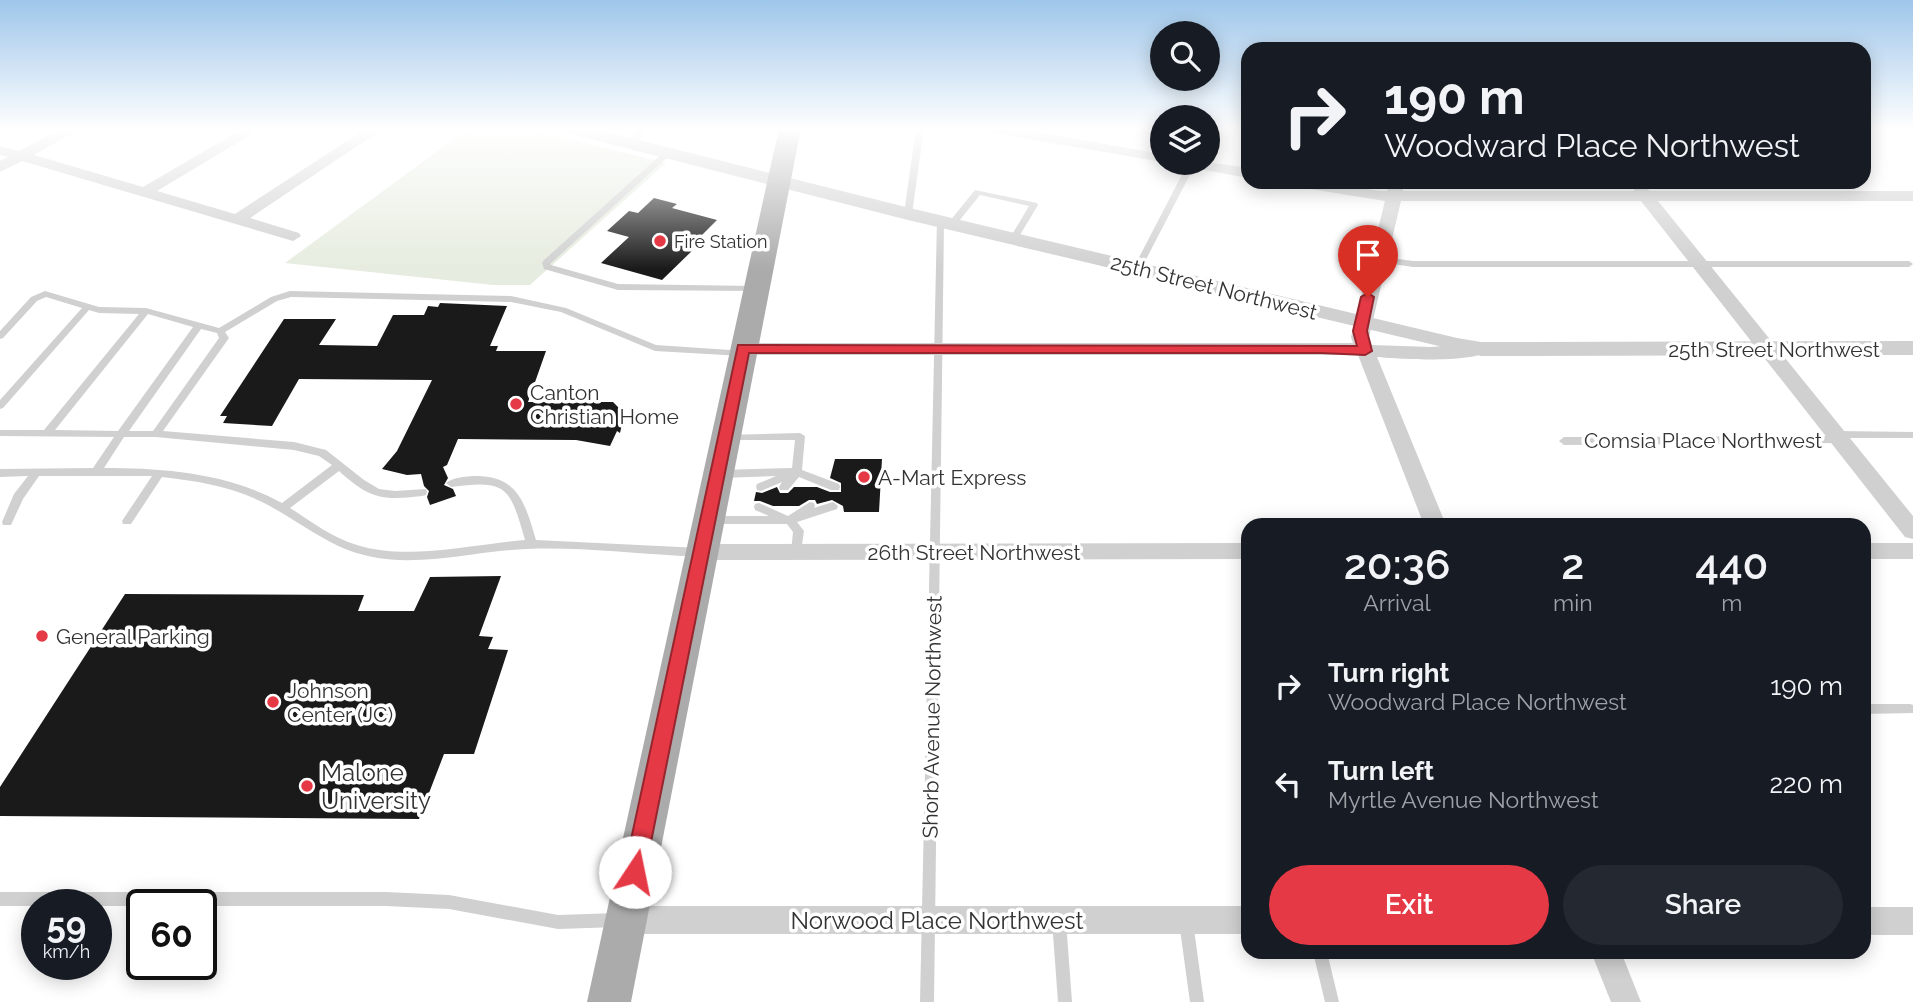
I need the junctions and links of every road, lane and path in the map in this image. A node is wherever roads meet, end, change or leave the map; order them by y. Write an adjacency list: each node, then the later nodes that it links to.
1 (85, 175): 12 (street)
2 (175, 175): 12 (street)
3 (305, 175): 15 (street)
4 (644, 175): 23 (lane)
5 (753, 175): 9 (street, 25th Street Northwest)
6 (779, 175): 9 (main road)
7 (913, 175): 14 (lane)
8 (1185, 175): 22 (lane)
9 (777, 181): 14 (street, 25th Street Northwest); 23 (main road)
10 (1395, 189): 11 (street); 19 (street)
11 (1640, 189): 13 (street); 21 (street)
12 (145, 192): 15 (street)
13 (1913, 196)
14 (908, 214): 16 (street, 25th Street Northwest)
15 (237, 219): 17 (street)
16 (946, 223): 18 (street, 25th Street Northwest); 18 (lane); 31 (lane, Shorb Avenue Northwest)
17 (293, 236)
18 (1014, 238): 22 (street, 25th Street Northwest)
19 (1377, 259): 21 (lane); 26 (street)
20 (1909, 264): 21 (lane)
21 (1700, 265): 33 (street)
22 (1137, 269): 26 (street, 25th Street Northwest)
23 (755, 289): 34 (main road)
24 (87, 307): 25 (lane); 29 (lane); 36 (lane)
25 (146, 311): 27 (lane); 38 (lane)
26 (1362, 323): 32 (street, 25th Street Northwest); 35 (street)
27 (200, 325): 28 (lane); 39 (lane)
28 (220, 331): 34 (lane); 40 (lane)
29 (0, 336)
30 (1913, 348): 33 (street, 25th Street Northwest)
31 (938, 349): 34 (street); 35 (street); 75 (lane, Shorb Avenue Northwest)
32 (1481, 349): 33 (street, 25th Street Northwest); 35 (street)
33 (1767, 349): 42 (street)
34 (743, 351): 43 (main road)
35 (1365, 351): 63 (street)
36 (0, 406)
37 (0, 433): 38 (lane)
38 (46, 434): 39 (lane)
39 (121, 434): 40 (lane); 49 (lane)
40 (156, 434): 45 (lane)
41 (1913, 435): 42 (lane, Comsia Place Northwest)
42 (1839, 436): 44 (lane, Comsia Place Northwest); 68 (street)
43 (725, 437): 46 (lane); 51 (main road)
44 (1564, 441)
45 (339, 465): 57 (lane); 62 (lane)
46 (797, 472): 51 (lane); 53 (lane); 54 (lane); 55 (lane); 56 (lane)
47 (0, 473): 48 (lane)
48 (36, 473): 49 (lane); 67 (lane)
49 (95, 473): 50 (lane)
50 (160, 473): 62 (lane); 66 (lane)
51 (717, 474): 64 (main road)
52 (452, 483): 69 (lane)
53 (761, 487)
54 (784, 487)
55 (812, 487)
56 (835, 487)
57 (422, 492)
58 (783, 506): 65 (lane)
59 (810, 506): 65 (lane)
60 (833, 506): 65 (lane)
61 (759, 507): 65 (lane)
62 (282, 509): 69 (lane)
63 (1432, 518)
64 (707, 520): 65 (lane); 73 (main road)
65 (790, 520): 74 (lane)
66 (127, 521)
67 (7, 522)
68 (1913, 531)
69 (532, 544): 73 (lane)
70 (1241, 551): 75 (street, 26th Street Northwest)
71 (1871, 551): 72 (street)
72 (1913, 551)
73 (701, 552): 74 (street, 26th Street Northwest); 79 (main road)
74 (796, 552): 75 (street, 26th Street Northwest)
75 (935, 552): 80 (lane, Shorb Avenue Northwest)
76 (1871, 709): 77 (lane)
77 (1910, 709)
78 (0, 899): 79 (lane)
79 (626, 920): 80 (street, Norwood Place Northwest); 88 (main road)
80 (929, 920): 81 (street, Norwood Place Northwest); 89 (lane, Shorb Avenue Northwest)
81 (1059, 920): 82 (street, Norwood Place Northwest); 90 (lane)
82 (1185, 920): 83 (street, Norwood Place Northwest); 91 (lane)
83 (1241, 920)
84 (1871, 921): 85 (street)
85 (1913, 921)
86 (1322, 959): 92 (lane)
87 (1609, 959): 93 (street)
88 (609, 1002)
89 (927, 1002)
90 (1065, 1002)
91 (1197, 1002)
92 (1332, 1002)
93 (1626, 1002)

